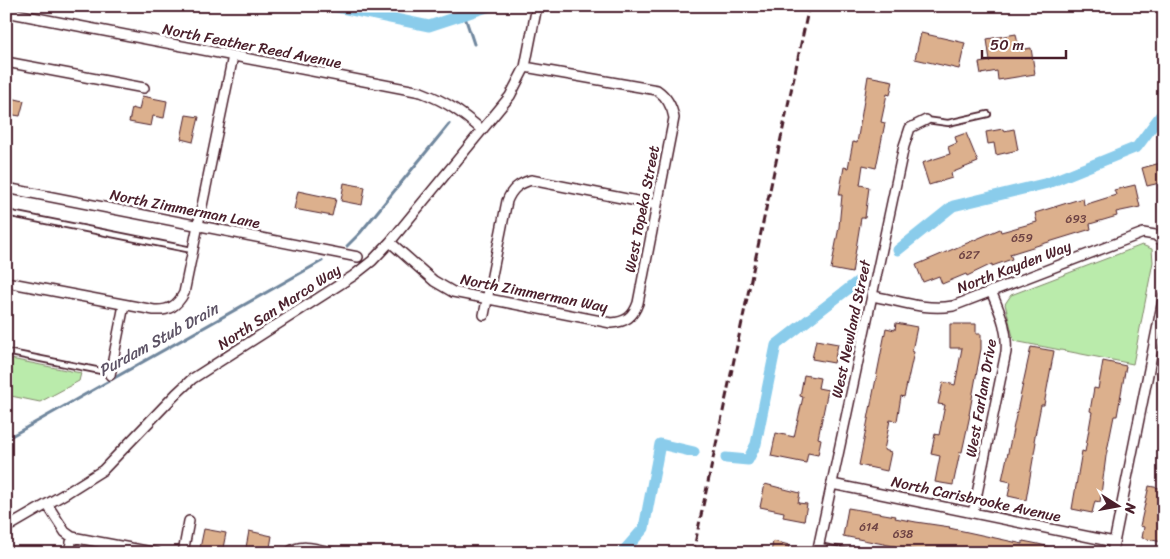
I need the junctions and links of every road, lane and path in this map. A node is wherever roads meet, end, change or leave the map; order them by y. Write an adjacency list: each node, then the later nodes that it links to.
1 (537, 6): 5 (street, North San Marco Way)
2 (6, 12): 3 (street, North Feather Reed Avenue)
3 (233, 56): 9 (street, North Feather Reed Avenue); 13 (street)
4 (6, 62): 6 (street)
5 (525, 67): 9 (street, North San Marco Way); 11 (street, West Topeka Street)
6 (144, 88)
7 (988, 114): 8 (lane)
8 (926, 120): 20 (street, West Newland Street)
9 (482, 130): 15 (street, North San Marco Way)
10 (6, 188): 13 (street, North Zimmerman Lane)
11 (657, 204): 22 (street); 25 (street, West Topeka Street)
12 (6, 213): 16 (lane)
13 (198, 226): 16 (street); 17 (street, North Zimmerman Lane)
14 (1163, 241): 19 (street, North Kayden Way)
15 (390, 242): 22 (street, North Zimmerman Way); 32 (street, North San Marco Way)
16 (192, 250): 23 (street)
17 (358, 258)
18 (6, 282): 23 (street)
19 (992, 291): 20 (street, North Kayden Way); 33 (street, West Farlam Drive)
20 (872, 296): 31 (street, West Newland Street)
21 (1164, 296): 26 (street)
22 (487, 298): 24 (street); 25 (street, North Zimmerman Way)
23 (124, 305): 30 (street)
24 (484, 315)
25 (629, 318)
26 (1160, 329): 27 (street)
27 (1154, 345): 28 (street); 37 (street)
28 (1164, 347)
29 (6, 352): 30 (lane)
30 (110, 374)
31 (832, 484): 33 (street, North Carisbrooke Avenue); 38 (street, West Newland Street)
32 (47, 504): 35 (street, North San Marco Way); 36 (street)
33 (973, 513): 37 (street, North Carisbrooke Avenue)
34 (189, 521): 42 (street)
35 (6, 528)
36 (72, 537): 40 (street); 41 (street)
37 (1114, 542): 45 (street)
38 (818, 549): 44 (lane)
39 (289, 552): 43 (street)
40 (68, 553)
41 (157, 553)
42 (182, 553)
43 (335, 553)
44 (854, 553)
45 (1112, 553)

